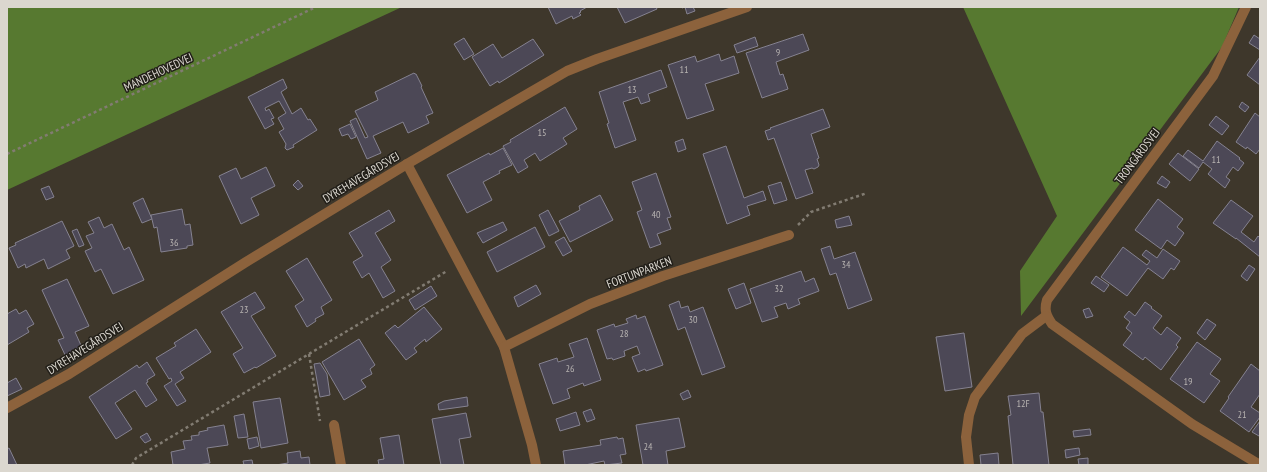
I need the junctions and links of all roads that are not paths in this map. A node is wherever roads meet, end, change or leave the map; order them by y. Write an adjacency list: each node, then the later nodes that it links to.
1 (747, 7): 3 (street, DYREHAVEGÅRDSVEJ)
2 (1246, 7): 5 (street, TRONGÅRDSVEJ)
3 (407, 164): 6 (street); 7 (street, DYREHAVEGÅRDSVEJ)
4 (789, 235): 6 (street, FORTUNPARKEN)
5 (1046, 316): 11 (street); 12 (street)
6 (504, 347): 10 (street)
7 (7, 408)
8 (334, 425): 9 (street)
9 (341, 465)
10 (536, 465)
11 (969, 465)
12 (1260, 465)

